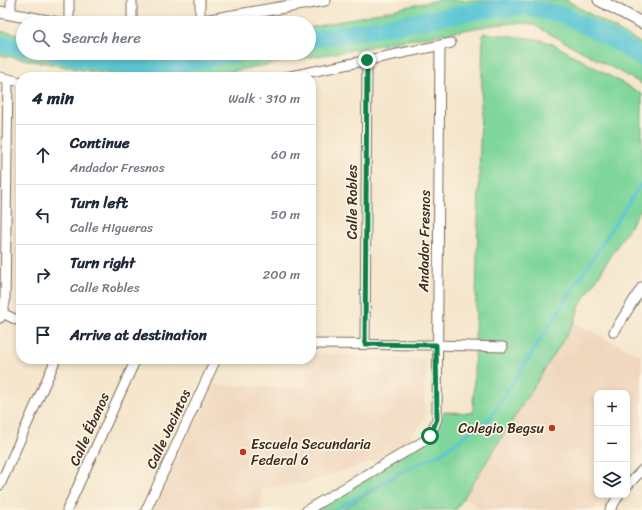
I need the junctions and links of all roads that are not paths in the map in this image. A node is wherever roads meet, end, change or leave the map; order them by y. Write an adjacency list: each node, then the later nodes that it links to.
1 (11, 0): 8 (street)
2 (70, 0): 10 (street)
3 (132, 0): 11 (street)
4 (200, 0): 12 (street)
5 (325, 0): 7 (street)
6 (599, 0): 14 (street)
7 (270, 5): 13 (street)
8 (6, 13): 9 (street)
9 (22, 16)
10 (69, 16)
11 (132, 16)
12 (197, 16)
13 (222, 16)
14 (642, 23)
15 (451, 43): 16 (street)
16 (440, 45): 17 (street); 29 (street, Andador Fresnos)
17 (367, 60): 18 (street); 28 (street, Calle Robles)
18 (311, 72)
19 (4, 78): 20 (street); 21 (street)
20 (16, 81)
21 (3, 169): 22 (street)
22 (2, 241): 24 (street)
23 (642, 288): 26 (street)
24 (1, 314): 25 (street)
25 (16, 320)
26 (614, 332)
27 (316, 344): 28 (street)
28 (365, 344): 29 (street)
29 (436, 345): 30 (street); 40 (street, Andador Fresnos)
30 (503, 347)
31 (54, 364): 36 (street)
32 (134, 364): 38 (street, Calle Ébanos)
33 (214, 364): 39 (street, Calle Jacintos)
34 (642, 470): 35 (street)
35 (630, 483)
36 (0, 485)
37 (617, 498): 41 (street)
38 (67, 510)
39 (146, 510)
40 (307, 510)
41 (610, 510)

